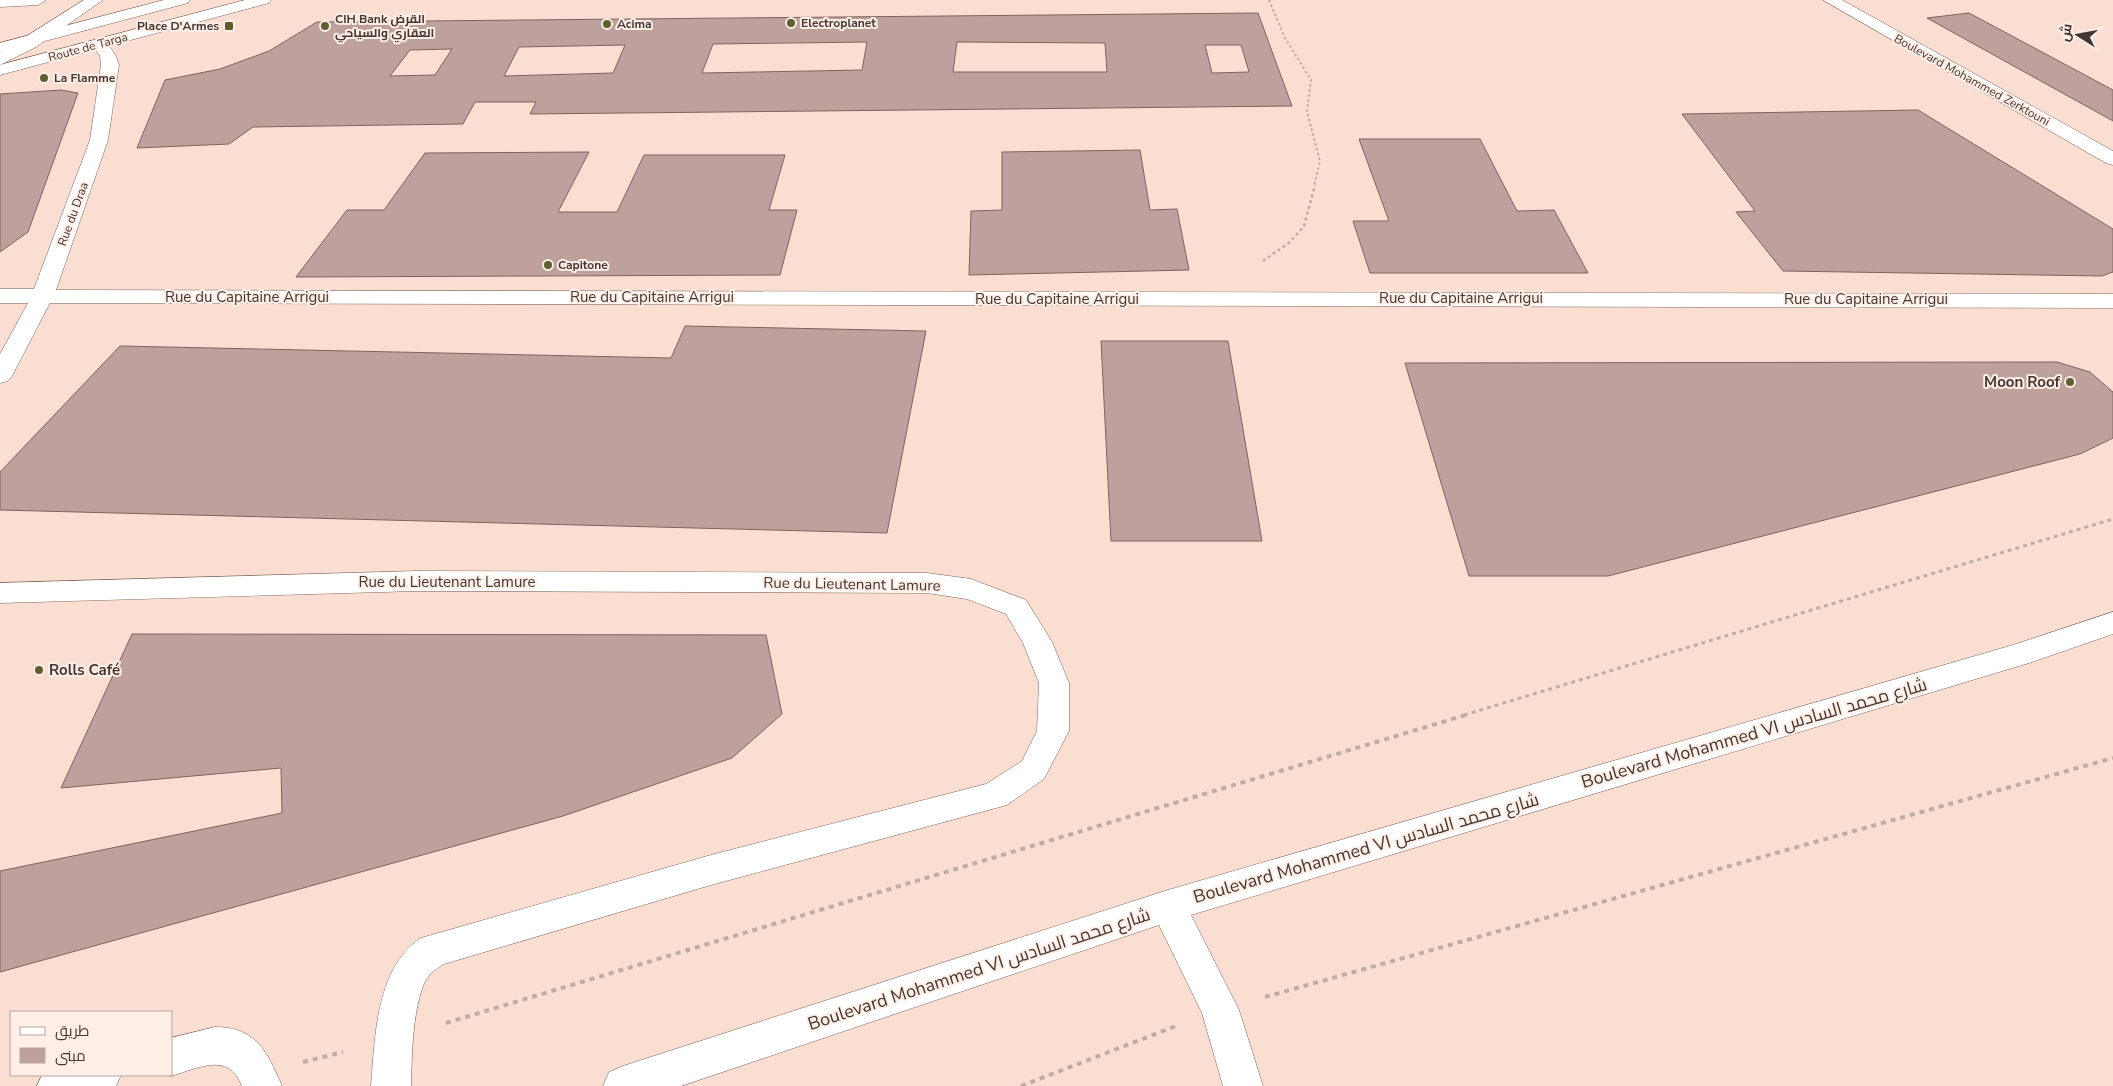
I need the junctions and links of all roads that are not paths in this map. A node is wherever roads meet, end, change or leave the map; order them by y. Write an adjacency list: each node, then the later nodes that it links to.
1 (38, 0): 6 (street)
2 (95, 0): 7 (street)
3 (182, 0): 7 (street, Route de Targa)
4 (263, 0): 8 (street, Route de Targa)
5 (1831, 0): 12 (street, Boulevard Mohammed Zerktouni)
6 (0, 2)
7 (39, 38): 9 (street, Route de Targa); 10 (street)
8 (100, 44): 11 (street, Route de Targa); 14 (street, Rue du Draa)
9 (0, 48)
10 (0, 60)
11 (0, 70)
12 (2113, 159)
13 (0, 296): 14 (street, Rue du Capitaine Arrigui)
14 (43, 296): 15 (street, Rue du Capitaine Arrigui); 16 (street, Rue du Draa)
15 (2113, 301)
16 (0, 376)
17 (0, 593): 24 (street, Rue du Lieutenant Lamure)
18 (2113, 623): 19 (street, Boulevard Mohammed VI شارع محمد السادس)
19 (1168, 906): 25 (street, Boulevard Mohammed VI شارع محمد السادس); 26 (street)
20 (172, 1057): 22 (street)
21 (97, 1076): 23 (street)
22 (260, 1080)
23 (57, 1086)
24 (391, 1086)
25 (623, 1086)
26 (1243, 1086)

